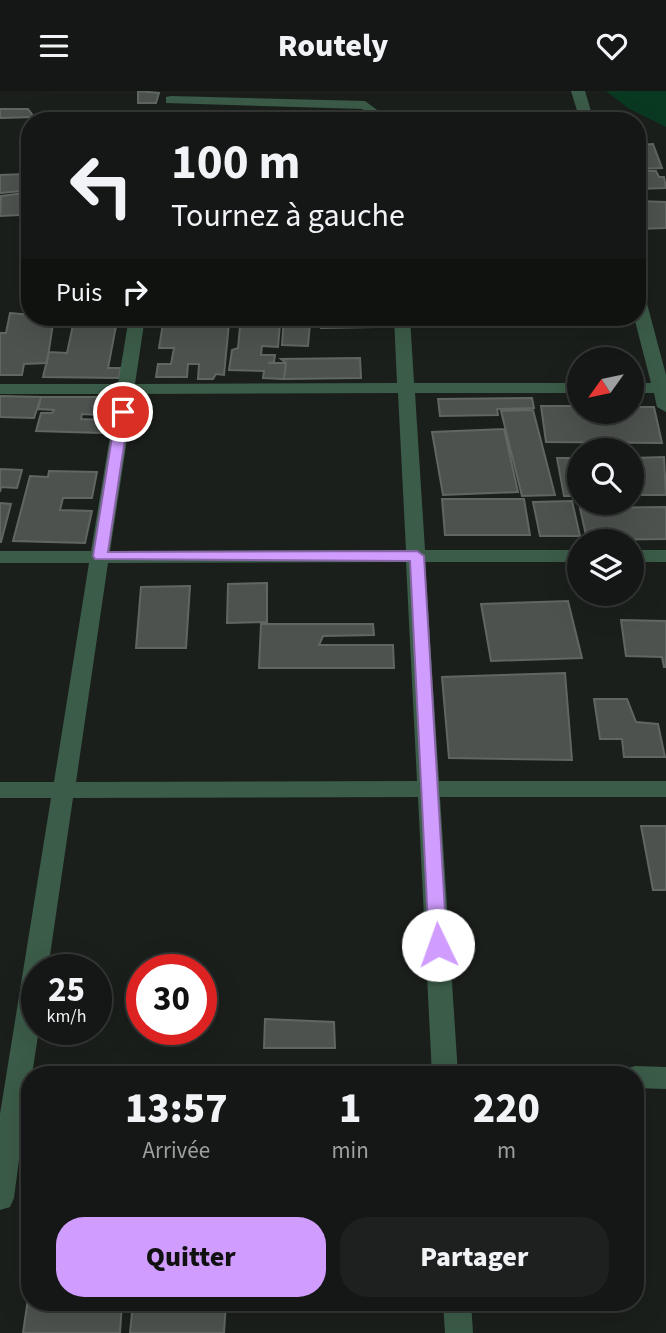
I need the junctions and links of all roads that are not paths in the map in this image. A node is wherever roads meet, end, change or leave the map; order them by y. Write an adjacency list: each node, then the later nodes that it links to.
1 (578, 91): 4 (street)
2 (171, 100): 3 (street)
3 (374, 112)
4 (584, 112)
5 (136, 326): 8 (street)
6 (403, 326): 9 (street)
7 (645, 326): 12 (street)
8 (126, 387): 9 (street); 13 (street); 15 (street)
9 (408, 388): 10 (street); 16 (street)
10 (567, 388)
11 (644, 388): 12 (street)
12 (663, 388): 14 (street)
13 (0, 389)
14 (666, 407)
15 (100, 556): 16 (street); 20 (street); 24 (street)
16 (417, 556): 17 (street); 21 (street)
17 (567, 556)
18 (644, 556): 19 (street)
19 (666, 556)
20 (0, 557)
21 (430, 789): 22 (street); 24 (street); 25 (street)
22 (666, 789)
23 (0, 790): 24 (street)
24 (63, 790): 26 (street)
25 (445, 1066)
26 (16, 1075): 29 (street)
27 (644, 1077): 28 (street)
28 (666, 1077)
29 (0, 1198)
30 (458, 1311): 31 (street)
31 (459, 1333)

